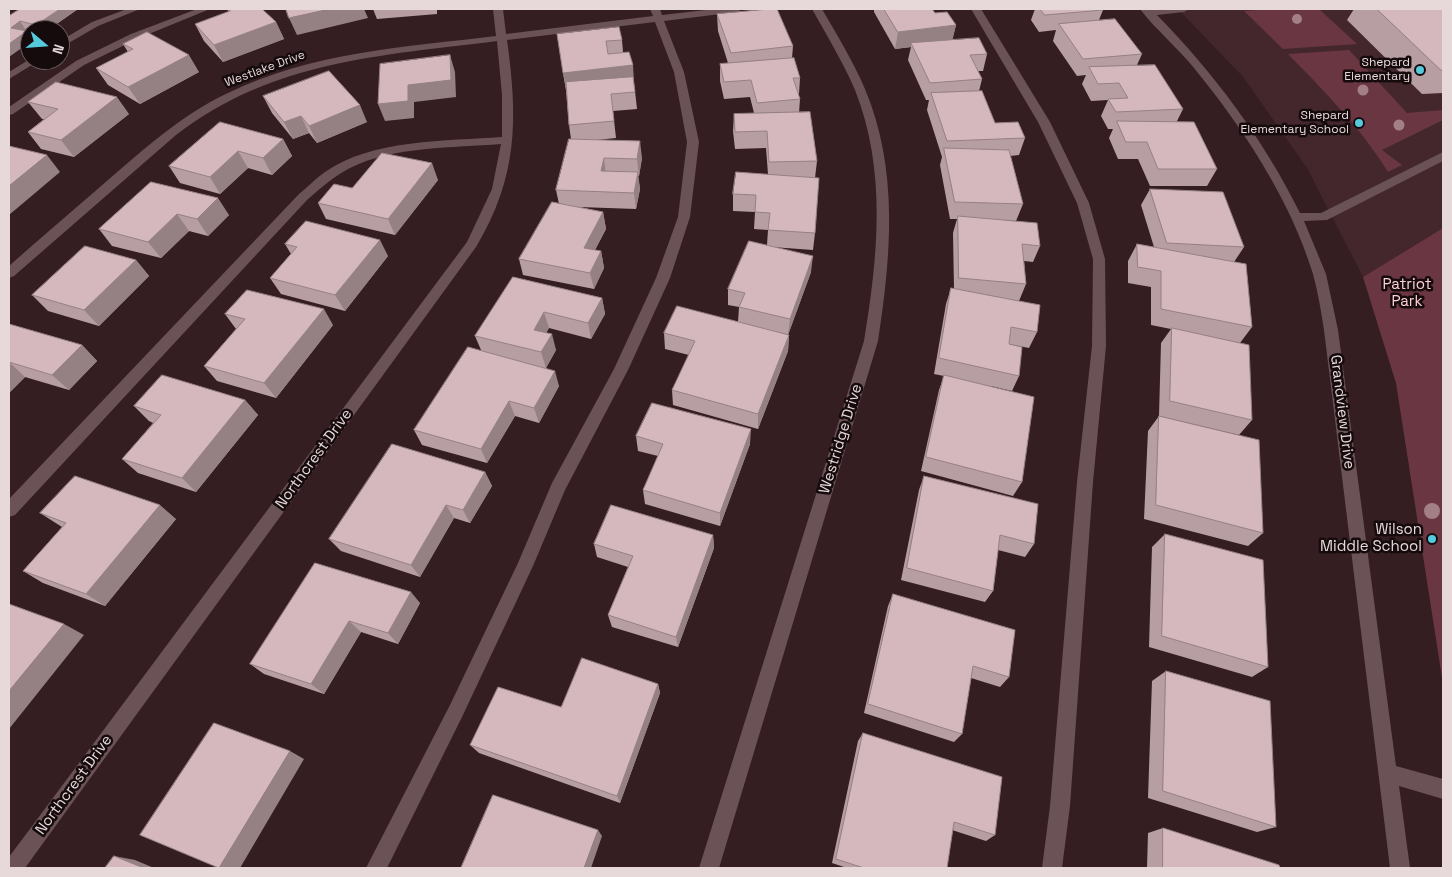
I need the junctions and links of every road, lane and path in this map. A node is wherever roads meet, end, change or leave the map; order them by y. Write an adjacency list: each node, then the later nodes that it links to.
1 (135, 9): 11 (street)
2 (205, 9): 14 (street)
3 (498, 9): 10 (street, Northcrest Drive)
4 (737, 9): 9 (street, Westlake Drive)
5 (817, 9): 24 (street, Westridge Drive)
6 (976, 9): 25 (street)
7 (1184, 9): 8 (street)
8 (1147, 11): 17 (street, Grandview Drive)
9 (657, 14): 10 (street, Westlake Drive); 23 (street)
10 (501, 37): 15 (street, Northcrest Drive); 18 (street, Westlake Drive)
11 (70, 39)
12 (20, 69): 13 (street)
13 (9, 76)
14 (9, 112)
15 (507, 140): 19 (street); 22 (street, Northcrest Drive)
16 (1443, 156): 17 (street)
17 (1298, 217): 20 (street, Grandview Drive)
18 (9, 273)
19 (9, 510)
20 (1388, 773): 21 (street); 26 (street, Grandview Drive)
21 (1443, 789)
22 (12, 868)
23 (376, 868)
24 (709, 868)
25 (1052, 868)
26 (1400, 868)

